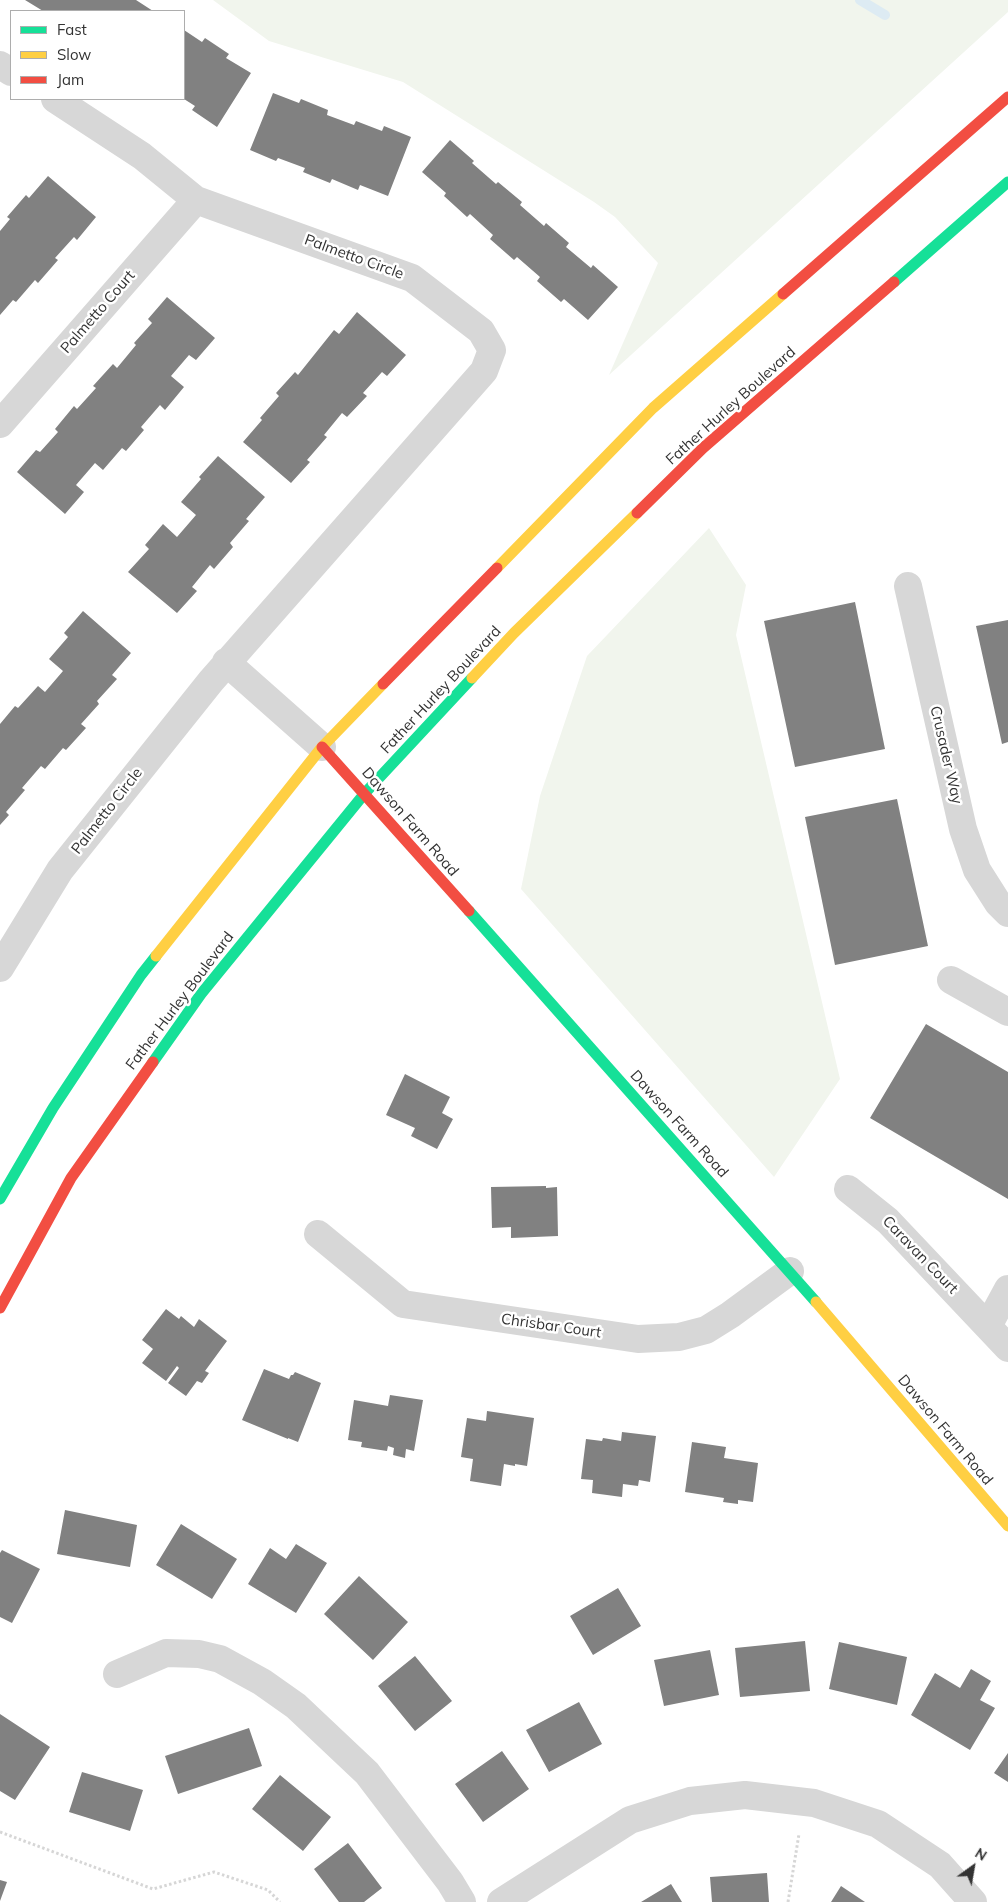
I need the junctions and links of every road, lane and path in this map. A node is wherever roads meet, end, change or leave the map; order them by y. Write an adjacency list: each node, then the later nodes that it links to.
1 (1008, 97): 8 (main road)
2 (57, 100): 4 (street, Palmetto Circle)
3 (1008, 182): 9 (main road, Father Hurley Boulevard)
4 (196, 200): 5 (street, Palmetto Court); 7 (street, Palmetto Circle)
5 (0, 424)
6 (908, 586): 10 (street, Crusader Way)
7 (226, 662): 8 (street); 11 (street, Palmetto Circle)
8 (322, 747): 9 (main road, Dawson Farm Road); 15 (main road)
9 (365, 793): 17 (main road, Dawson Farm Road); 19 (main road, Father Hurley Boulevard)
10 (1008, 913)
11 (0, 968)
12 (952, 980): 13 (street)
13 (1008, 1012)
14 (848, 1189): 20 (street, Caravan Court)
15 (0, 1199)
16 (318, 1234): 17 (street, Chrisbar Court)
17 (790, 1271): 22 (main road, Dawson Farm Road)
18 (1008, 1289): 20 (street)
19 (0, 1308)
20 (988, 1326): 21 (street, Caravan Court)
21 (1008, 1348)
22 (1008, 1526)
23 (117, 1674): 27 (street)
24 (0, 1832): 26 (path)
25 (800, 1834): 29 (path)
26 (280, 1902)
27 (462, 1902)
28 (501, 1902): 30 (street)
29 (788, 1902)
30 (973, 1902)

